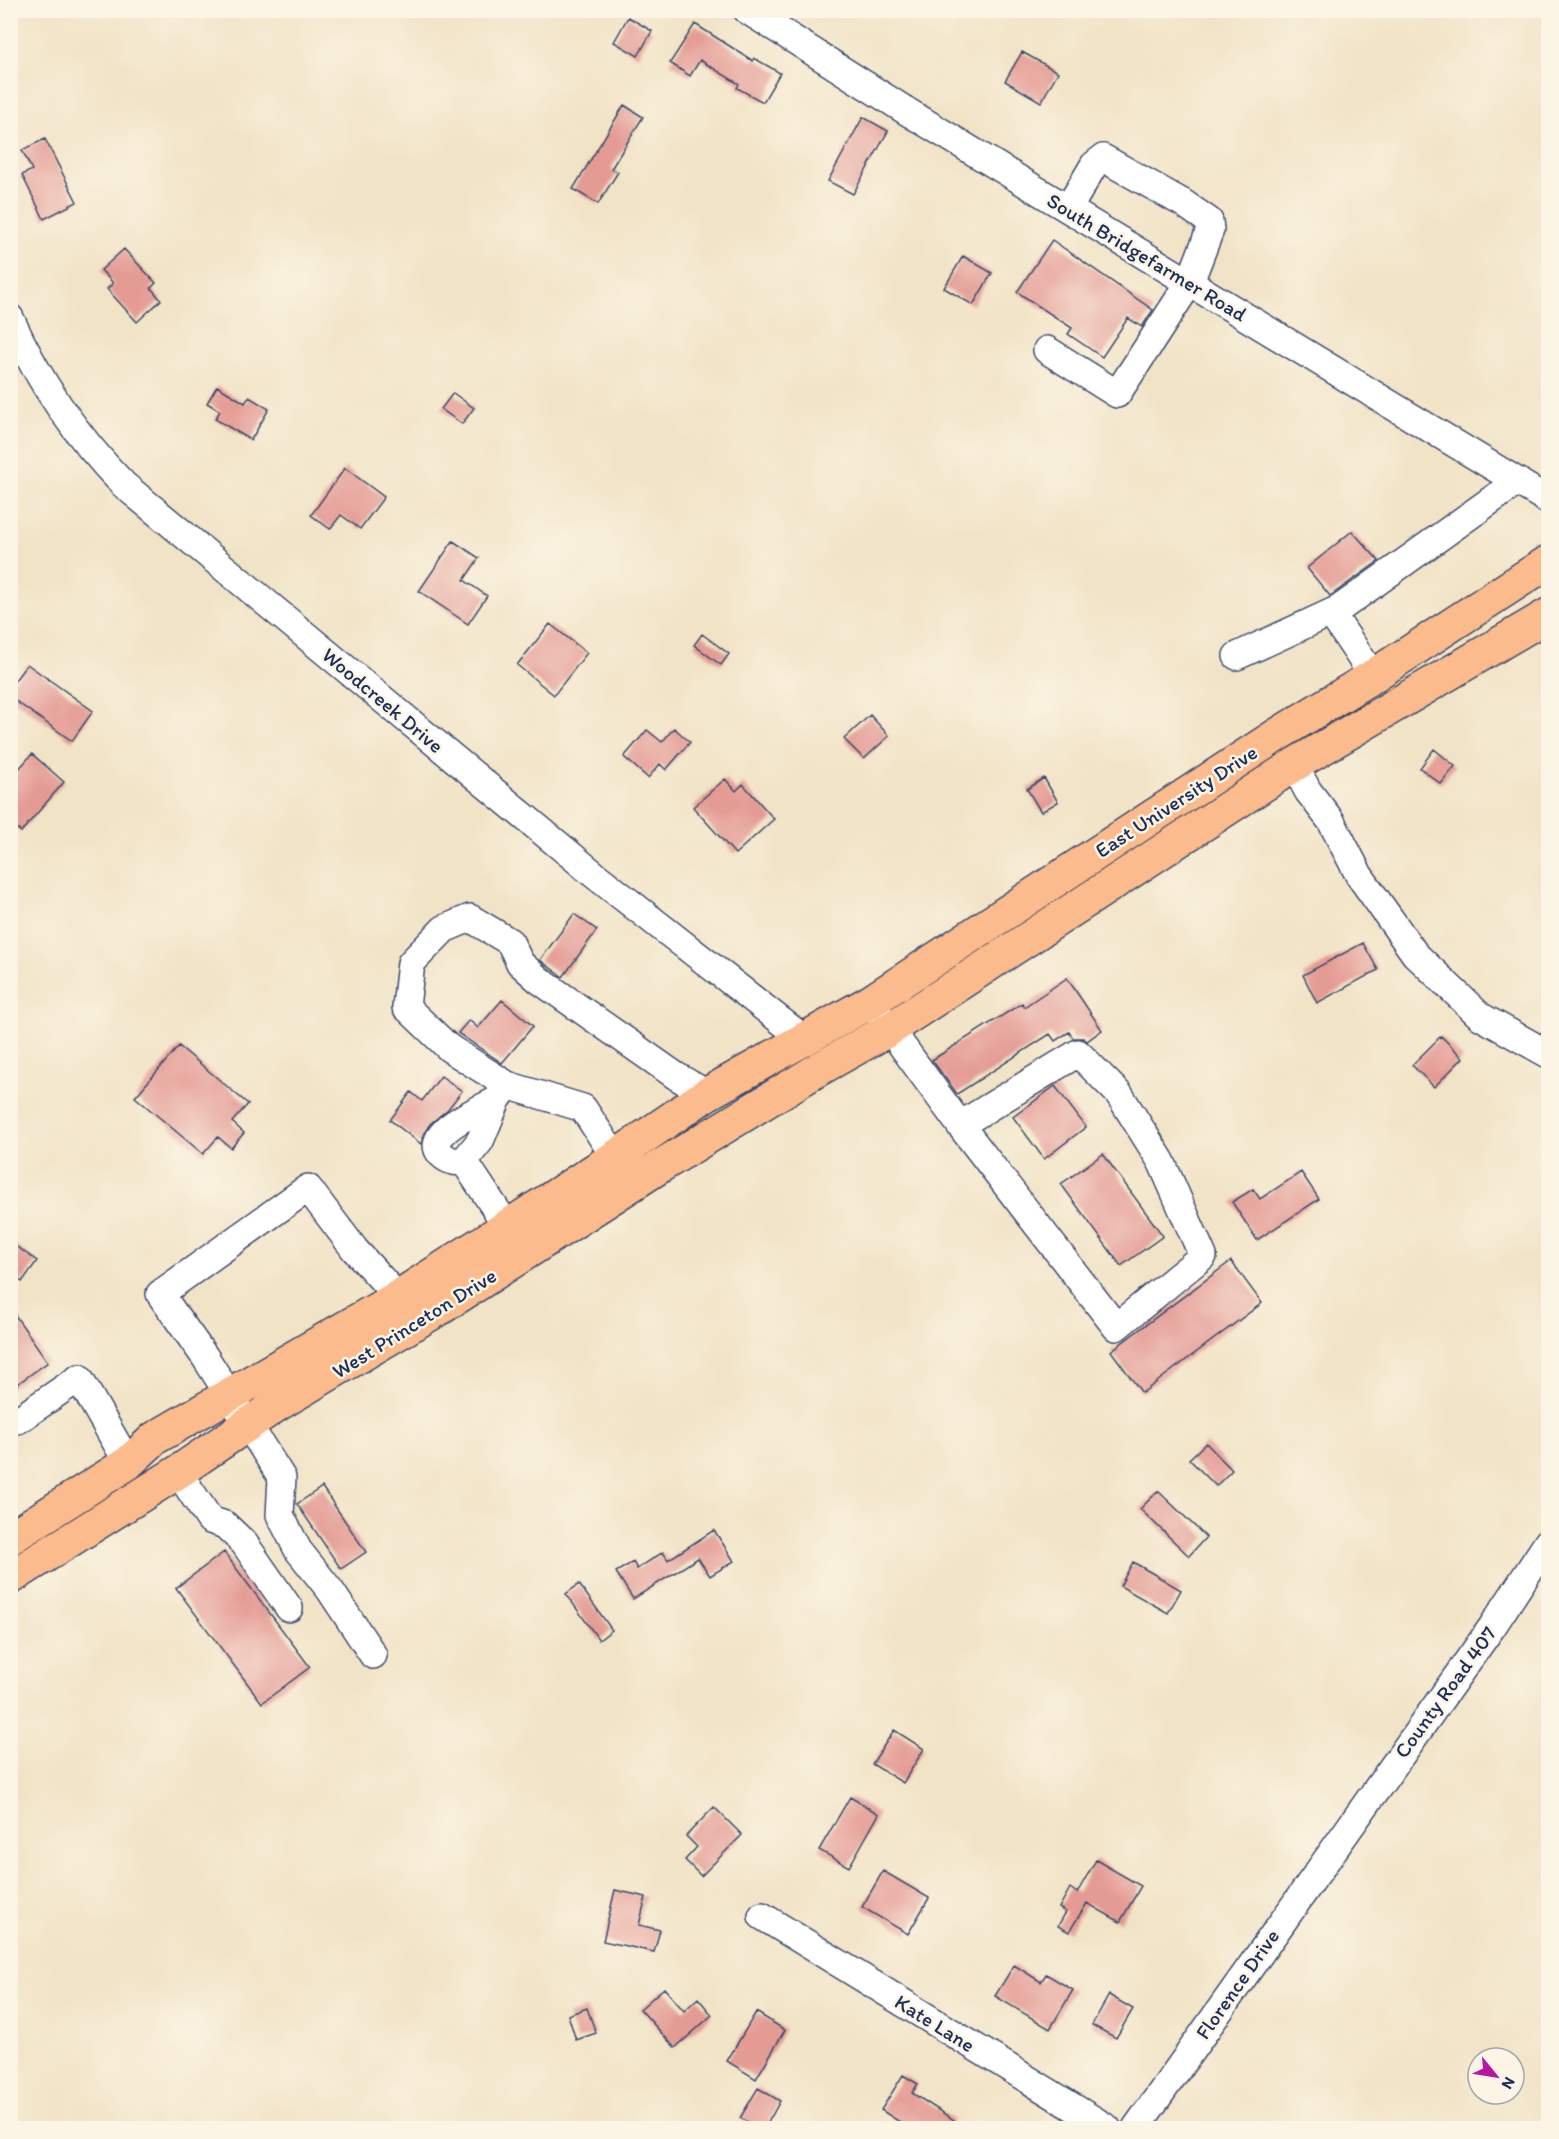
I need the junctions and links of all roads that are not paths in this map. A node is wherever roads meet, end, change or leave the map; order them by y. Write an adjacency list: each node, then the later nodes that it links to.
1 (747, 10): 2 (street, South Bridgefarmer Road)
2 (1068, 209): 3 (street, South Bridgefarmer Road); 3 (street)
3 (1190, 282): 5 (street); 6 (street, South Bridgefarmer Road)
4 (13, 332): 15 (street, Woodcreek Drive)
5 (1047, 350)
6 (1538, 486): 8 (street)
7 (1548, 562): 11 (highway, East University Drive)
8 (1331, 613): 10 (street); 11 (street)
9 (1548, 615): 12 (highway, East University Drive)
10 (1237, 656)
11 (1373, 676): 13 (highway, East University Drive)
12 (1294, 765): 14 (highway, East University Drive); 16 (street)
13 (870, 1002): 14 (street); 15 (highway, East University Drive)
14 (890, 1029): 17 (highway, East University Drive); 20 (street)
15 (804, 1039): 19 (highway, West Princeton Drive)
16 (1548, 1054)
17 (819, 1069): 26 (highway, West Princeton Drive)
18 (502, 1093): 19 (street); 21 (street); 22 (street)
19 (707, 1094): 21 (highway, West Princeton Drive)
20 (960, 1125): 20 (street)
21 (615, 1157): 22 (highway, West Princeton Drive)
22 (507, 1227): 23 (highway, West Princeton Drive)
23 (398, 1297): 24 (highway, West Princeton Drive); 24 (street)
24 (230, 1396): 26 (street); 27 (highway, West Princeton Drive)
25 (18, 1420): 27 (street)
26 (248, 1425): 28 (highway, West Princeton Drive); 33 (street)
27 (128, 1463): 29 (highway, West Princeton Drive)
28 (178, 1472): 31 (highway, West Princeton Drive); 32 (street)
29 (10, 1538)
30 (1548, 1542): 34 (street, County Road 407)
31 (10, 1578)
32 (290, 1608)
33 (373, 1655)
34 (1339, 1840): 37 (street, Florence Drive)
35 (762, 1917): 36 (street, Kate Lane)
36 (1107, 2128)
37 (1136, 2128)

